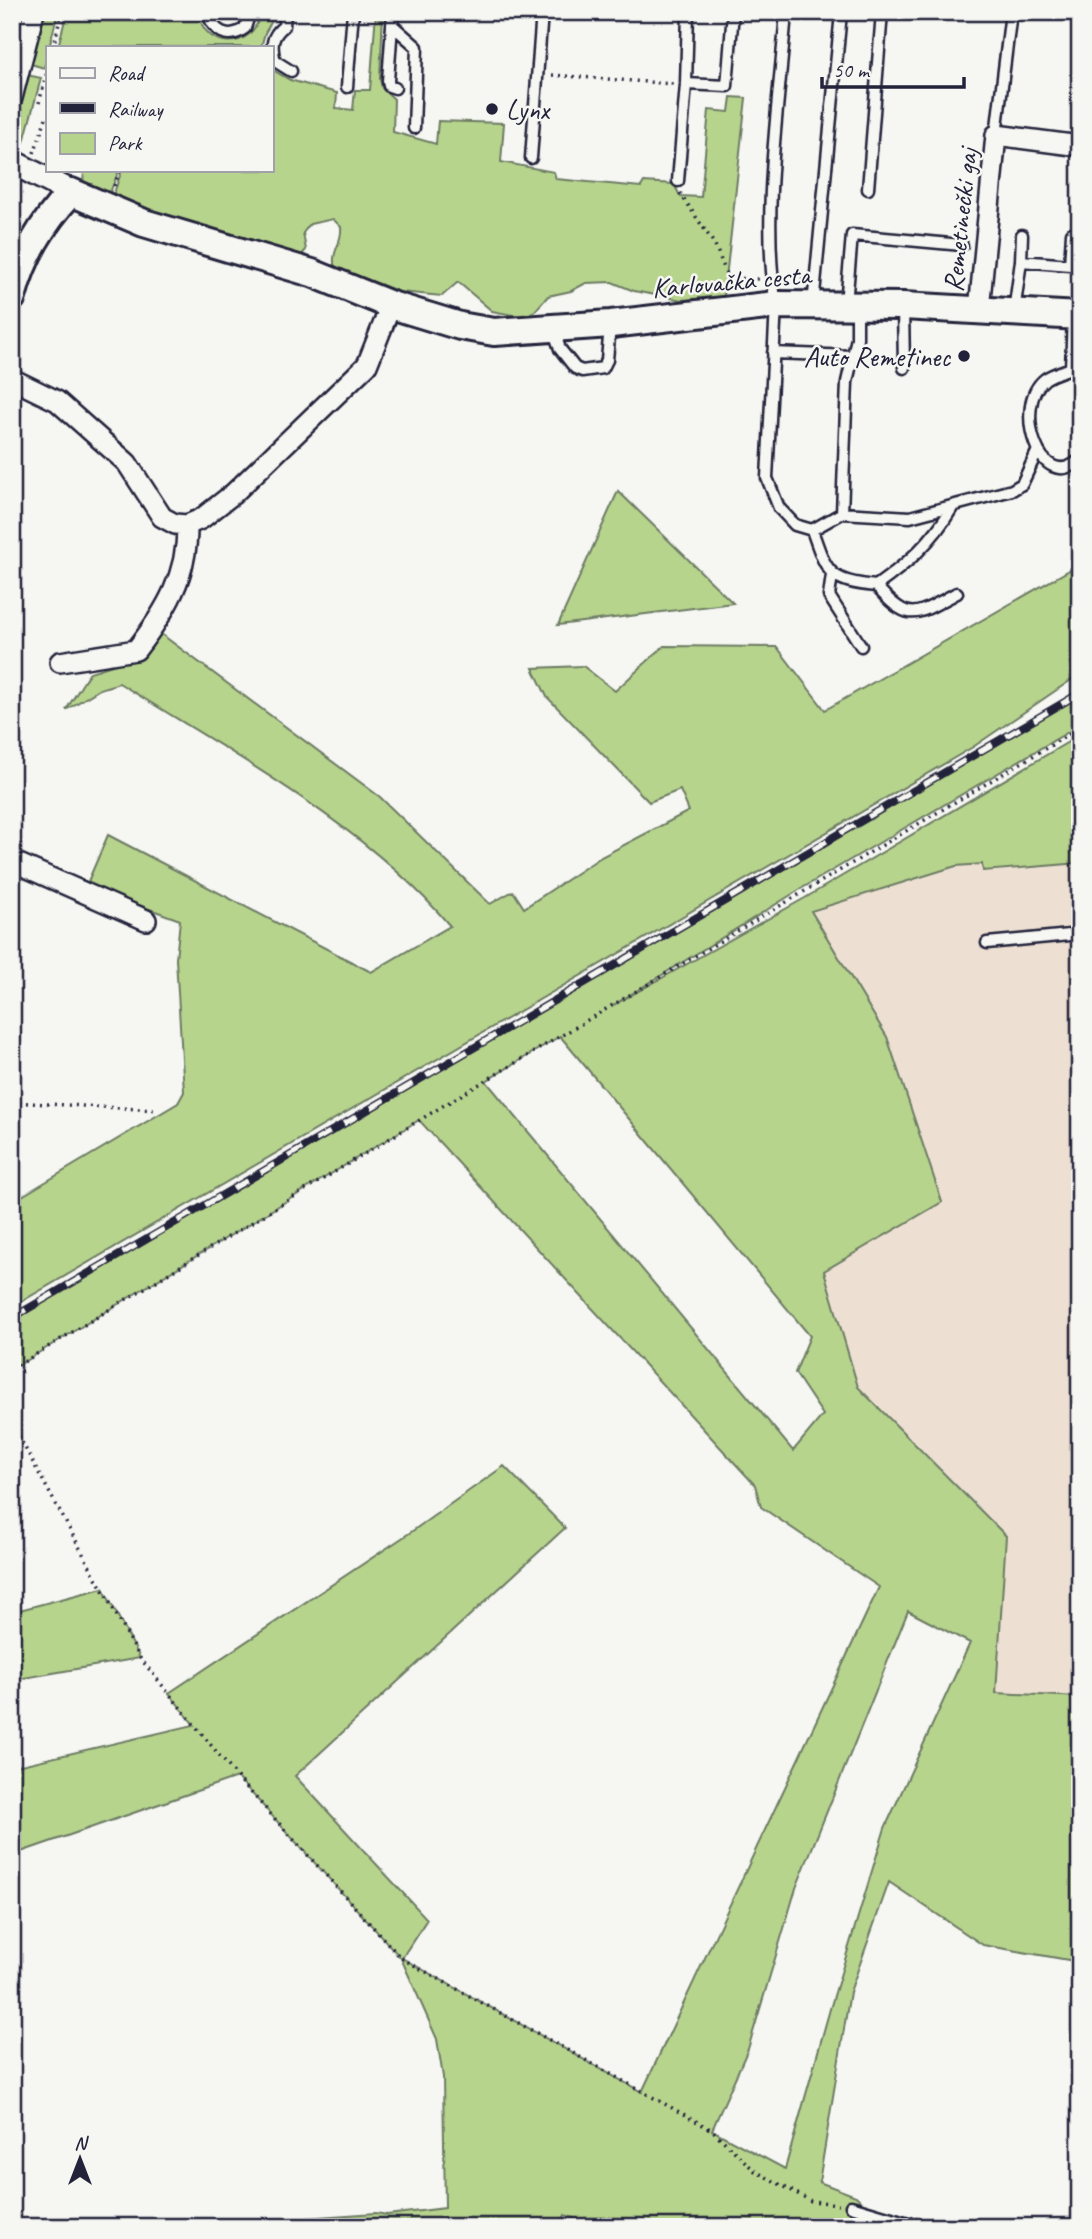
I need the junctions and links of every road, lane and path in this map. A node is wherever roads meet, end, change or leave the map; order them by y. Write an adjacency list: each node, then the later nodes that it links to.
1 (34, 12): 25 (street)
2 (62, 12): 16 (path)
3 (208, 12): 4 (lane)
4 (250, 12)
5 (285, 12): 17 (lane)
6 (353, 12): 23 (lane)
7 (393, 12): 15 (lane)
8 (542, 12): 20 (lane)
9 (688, 12): 22 (lane)
10 (733, 12): 22 (lane)
11 (786, 12): 40 (lane)
12 (882, 12): 34 (lane)
13 (1011, 12): 29 (lane)
14 (841, 13): 41 (lane)
15 (392, 25): 24 (lane); 28 (lane)
16 (53, 46)
17 (272, 46)
18 (273, 54): 19 (lane)
19 (290, 71)
20 (538, 74): 22 (path); 31 (lane)
21 (46, 76): 26 (path)
22 (686, 85): 33 (lane)
23 (346, 87)
24 (395, 88)
25 (12, 98)
26 (39, 103)
27 (46, 117): 32 (path)
28 (414, 128)
29 (996, 135): 30 (street, Remetinečki gaj); 46 (street, Remetinečki gaj)
30 (1080, 146)
31 (531, 158)
32 (23, 159): 35 (street, Karlovačka cesta)
33 (678, 181): 40 (path)
34 (869, 189)
35 (71, 192): 42 (main road); 43 (main road, Karlovačka cesta)
36 (1072, 233): 39 (lane)
37 (1022, 234): 39 (lane)
38 (962, 245): 44 (lane)
39 (1021, 261): 47 (lane)
40 (774, 292): 41 (main road, Karlovačka cesta); 41 (path); 49 (main road, Karlovačka cesta); 51 (lane)
41 (814, 293): 44 (main road, Karlovačka cesta)
42 (12, 297)
43 (391, 305): 50 (main road, Karlovačka cesta); 60 (street)
44 (851, 305): 45 (main road, Karlovačka cesta); 52 (lane)
45 (903, 306): 46 (main road, Karlovačka cesta); 53 (lane)
46 (979, 310): 47 (main road, Karlovačka cesta)
47 (1014, 312): 48 (main road, Karlovačka cesta)
48 (1076, 316): 54 (lane)
49 (611, 324): 50 (main road, Karlovačka cesta); 50 (lane)
50 (553, 329)
51 (773, 353): 52 (lane); 61 (lane)
52 (853, 356): 59 (lane)
53 (904, 368)
54 (1075, 371): 56 (lane)
55 (12, 379): 60 (street)
56 (1037, 452): 57 (lane); 58 (lane)
57 (1080, 459)
58 (952, 508): 59 (lane); 63 (lane)
59 (842, 513): 61 (lane)
60 (187, 525): 66 (street)
61 (811, 530): 62 (lane)
62 (832, 575): 63 (lane); 65 (lane)
63 (876, 586): 64 (lane)
64 (957, 593)
65 (861, 646)
66 (60, 662)
67 (1080, 729): 74 (path)
68 (12, 861): 69 (street)
69 (146, 920)
70 (1080, 934): 71 (lane)
71 (987, 943)
72 (12, 1102): 73 (path)
73 (156, 1110)
74 (12, 1369)
75 (12, 1424): 76 (path)
76 (851, 2206): 77 (lane)
77 (922, 2227)

